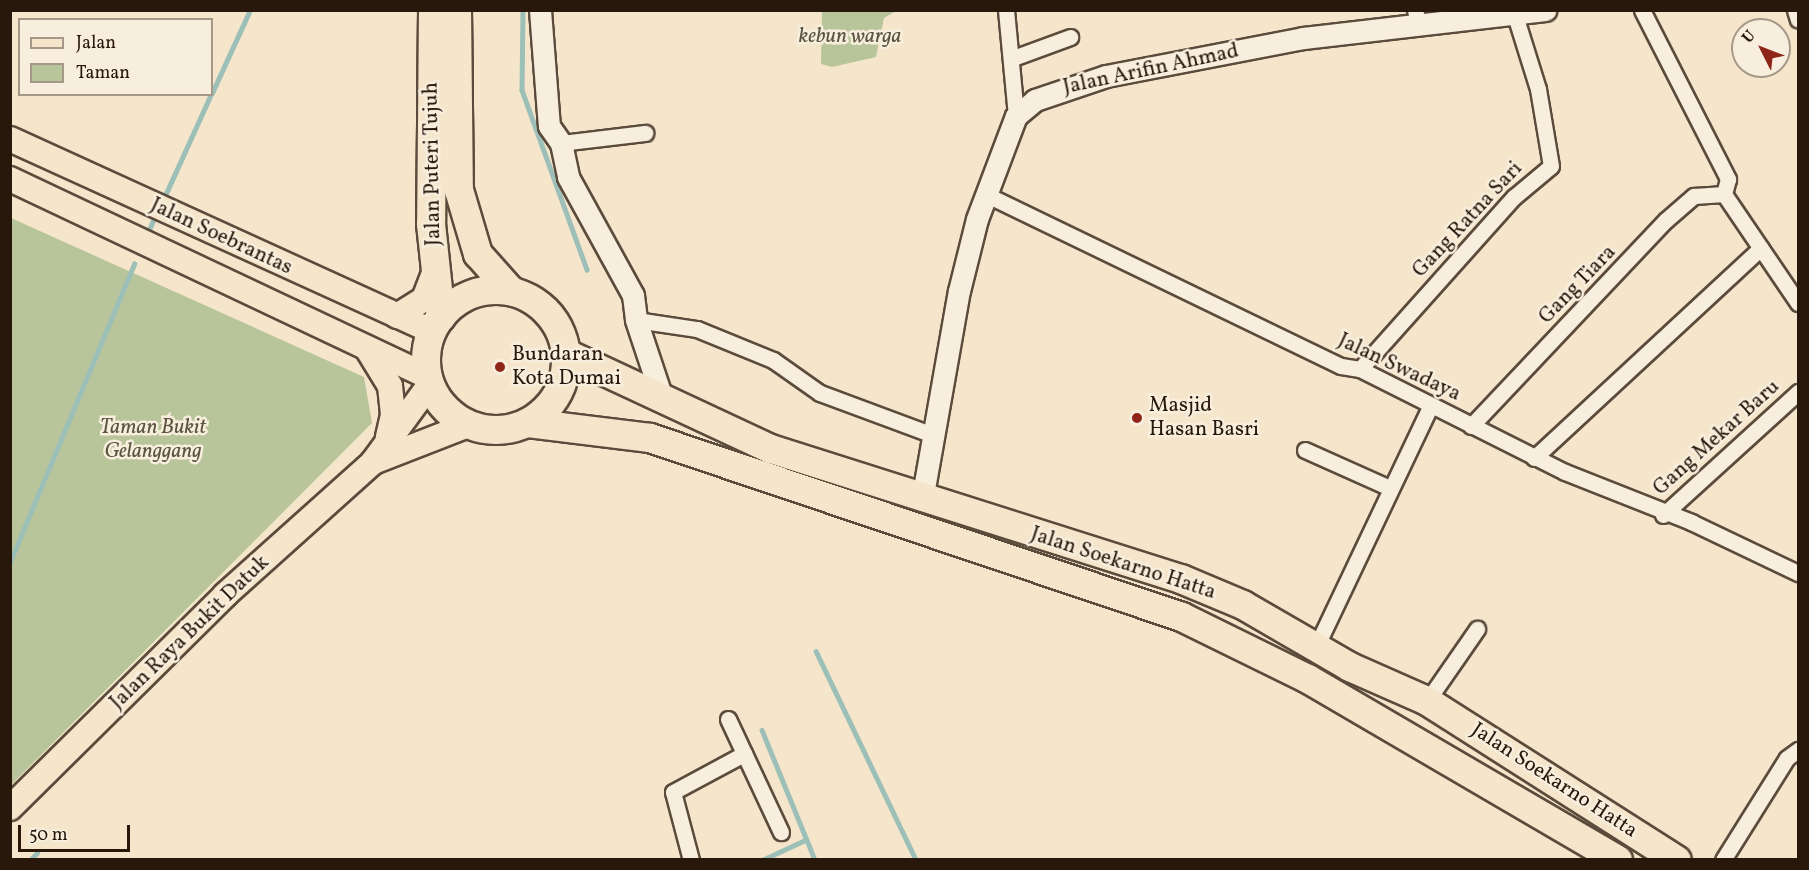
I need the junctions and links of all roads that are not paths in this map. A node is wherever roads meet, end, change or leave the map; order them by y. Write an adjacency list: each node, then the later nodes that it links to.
1 (433, 10): 21 (highway, Jalan Puteri Tujuh)
2 (458, 10): 22 (highway, Jalan Puteri Tujuh)
3 (540, 10): 16 (street)
4 (1006, 10): 12 (street)
5 (1545, 10): 8 (street, Jalan Arifin Ahmad)
6 (1642, 10): 19 (street)
7 (1795, 10): 10 (street)
8 (1514, 12): 9 (street, Jalan Arifin Ahmad); 29 (street, Gang Ratna Sari)
9 (1417, 16): 13 (street, Jalan Arifin Ahmad)
10 (1798, 20)
11 (1070, 37): 12 (street)
12 (1013, 58): 13 (street)
13 (1016, 116): 18 (street)
14 (645, 133): 16 (street)
15 (10, 139): 24 (main road, Jalan Soebrantas)
16 (561, 144): 25 (street)
17 (10, 179): 27 (main road, Jalan Soebrantas)
18 (985, 194): 29 (street, Jalan Swadaya); 37 (street)
19 (1724, 194): 20 (street); 36 (street, Gang Tiara)
20 (1761, 248): 23 (street); 40 (street)
21 (435, 271): 24 (main road); 26 (highway, Jalan Puteri Tujuh)
22 (511, 291): 26 (highway); 28 (highway)
23 (1798, 303)
24 (397, 316): 26 (main road, Jalan Soebrantas)
25 (636, 320): 32 (street); 37 (street)
26 (436, 324): 30 (highway)
27 (368, 350): 30 (main road, Jalan Soebrantas); 38 (main road)
28 (567, 354): 32 (highway, Jalan Soekarno Hatta); 34 (highway)
29 (1360, 369): 33 (street, Jalan Swadaya)
30 (429, 380): 35 (highway); 38 (main road, Jalan Raya Bukit Datuk)
31 (1798, 392): 44 (street, Gang Mekar Baru)
32 (663, 401): 43 (highway, Jalan Soekarno Hatta)
33 (1431, 405): 36 (street, Jalan Swadaya); 42 (street)
34 (528, 423): 35 (highway); 55 (highway, Jalan Soekarno Hatta)
35 (468, 425): 41 (main road, Jalan Raya Bukit Datuk)
36 (1471, 426): 40 (street, Jalan Swadaya)
37 (933, 435): 43 (street)
38 (387, 442): 41 (main road, Jalan Raya Bukit Datuk)
39 (1305, 450): 42 (street)
40 (1534, 458): 44 (street, Jalan Swadaya)
41 (373, 462): 52 (main road, Jalan Raya Bukit Datuk)
42 (1390, 488): 47 (street)
43 (922, 500): 47 (highway, Jalan Soekarno Hatta)
44 (1663, 515): 45 (street, Jalan Swadaya)
45 (1798, 573)
46 (1477, 629): 48 (street)
47 (1316, 647): 48 (highway, Jalan Soekarno Hatta)
48 (1428, 701): 56 (highway, Jalan Soekarno Hatta)
49 (728, 719): 51 (street)
50 (1798, 750): 57 (street)
51 (744, 754): 53 (street); 54 (street)
52 (10, 808)
53 (781, 832)
54 (691, 860)
55 (1618, 860)
56 (1677, 860)
57 (1723, 860)

